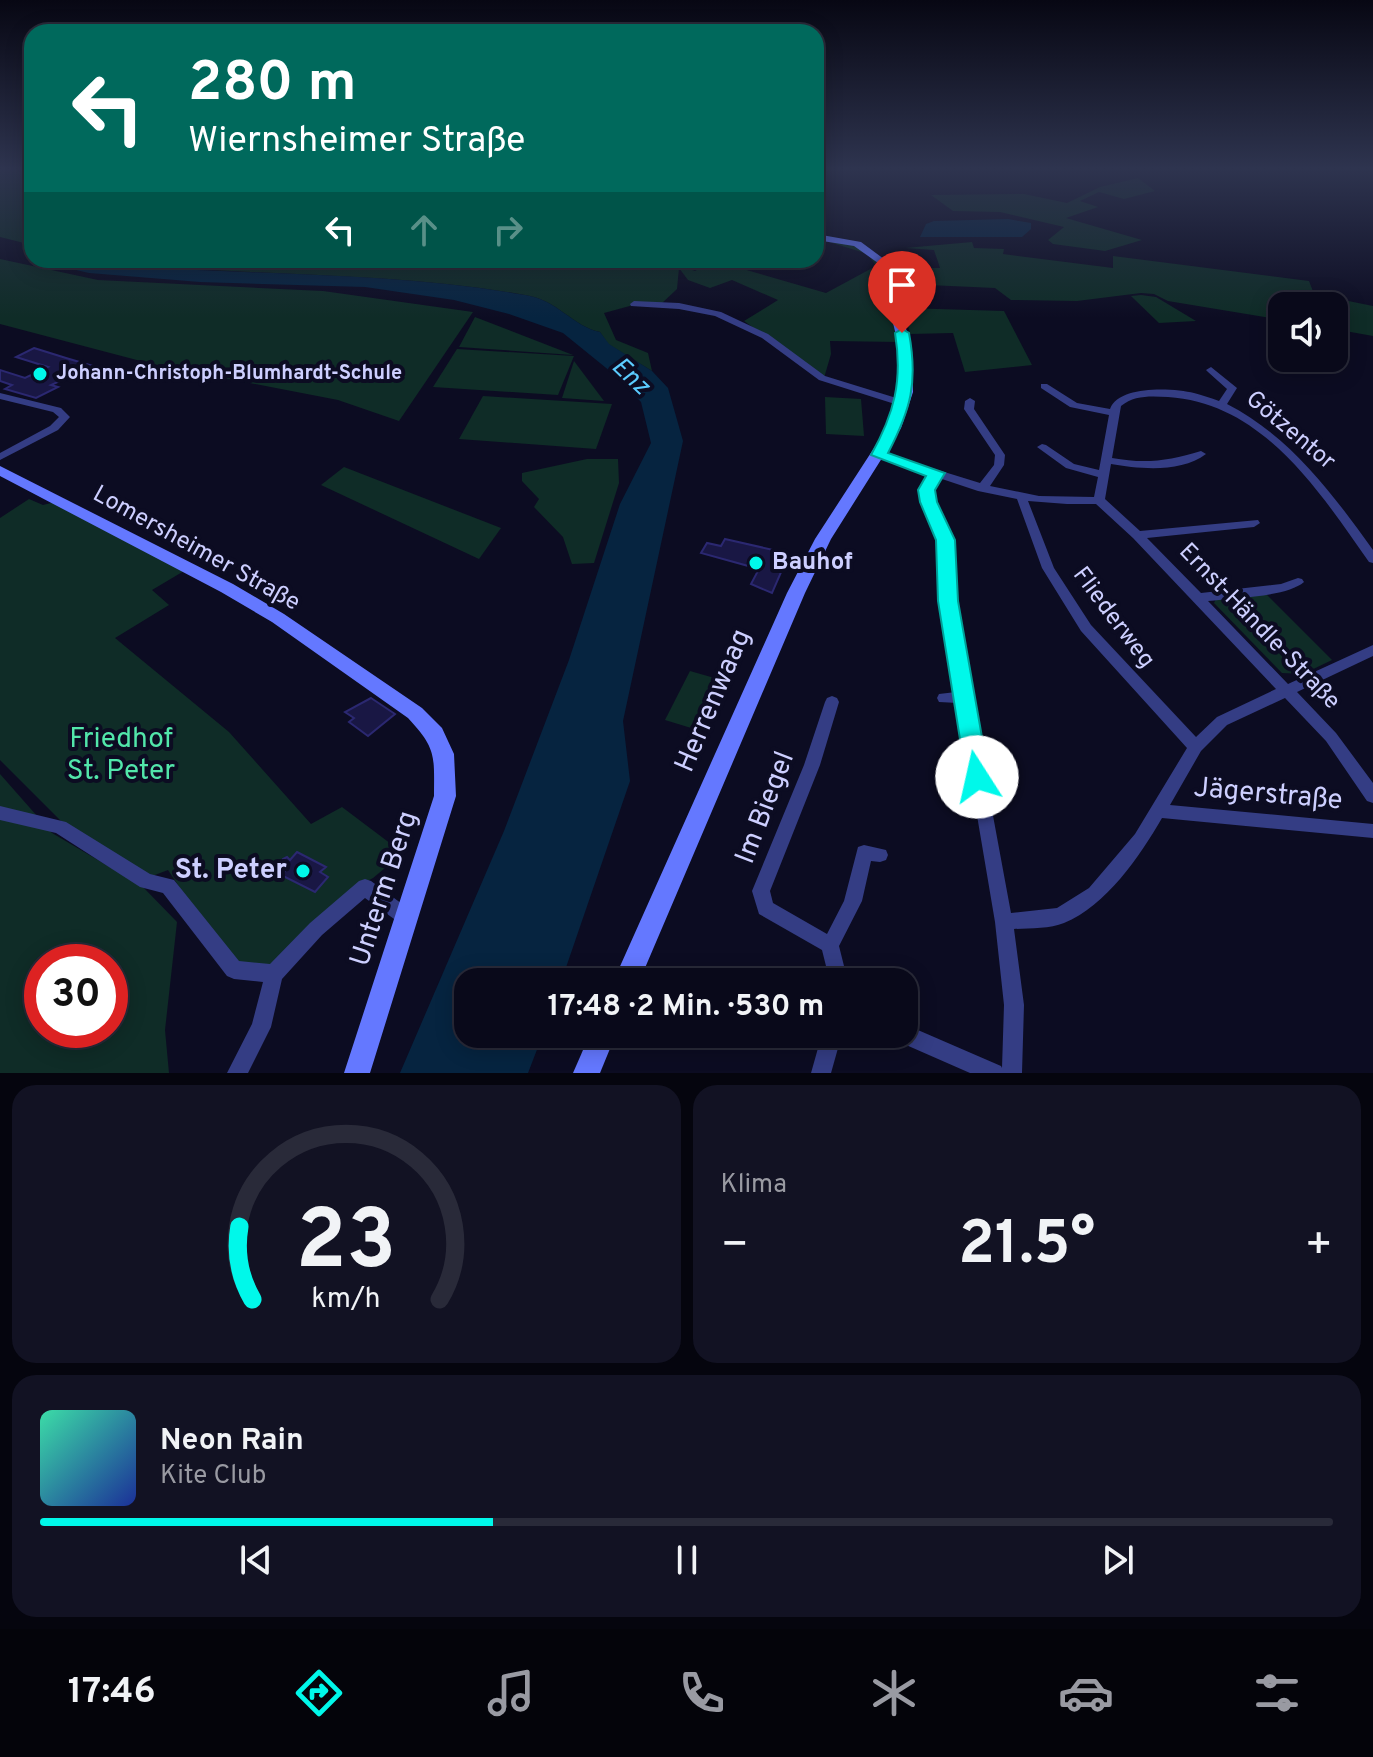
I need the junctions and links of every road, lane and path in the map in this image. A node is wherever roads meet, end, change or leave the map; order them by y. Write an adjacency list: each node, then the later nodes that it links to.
1 (824, 238): 7 (main road, Herrenwaag)
2 (634, 304): 7 (street)
3 (1211, 370): 8 (street)
4 (1044, 386): 9 (street)
5 (0, 396): 11 (street)
6 (970, 401): 18 (street)
7 (902, 403): 13 (main road, Herrenwaag)
8 (1222, 404): 9 (street, Götzentor); 23 (street, Götzentor)
9 (1115, 413): 14 (street)
10 (1042, 447): 17 (street)
11 (0, 454)
12 (1201, 454): 14 (street)
13 (879, 455): 15 (street); 41 (main road, Herrenwaag)
14 (1107, 460): 17 (street)
15 (936, 473): 18 (street); 28 (street)
16 (5, 475): 31 (main road, Lomersheimer Straße)
17 (1104, 475): 20 (street)
18 (982, 489): 19 (street)
19 (1022, 500): 20 (street); 32 (street, Fliederweg)
20 (1099, 500): 22 (street, Ernst-Händle-Straße)
21 (1254, 523): 22 (street)
22 (1137, 535): 25 (street, Ernst-Händle-Straße)
23 (1373, 559)
24 (1298, 582): 25 (street)
25 (1198, 598): 27 (street, Ernst-Händle-Straße)
26 (1373, 650): 27 (street)
27 (1286, 691): 32 (street); 33 (street, Ernst-Händle-Straße)
28 (964, 697): 29 (street); 39 (street)
29 (944, 698)
30 (832, 702): 40 (street, Im Biegel)
31 (427, 725): 38 (main road, Unterm Berg)
32 (1196, 747): 34 (street)
33 (1373, 796)
34 (1158, 811): 36 (street, Jägerstraße); 39 (street)
35 (0, 813): 43 (street)
36 (1373, 831)
37 (880, 855): 40 (street)
38 (407, 918): 43 (street); 48 (main road, Unterm Berg)
39 (1004, 922): 52 (street)
40 (830, 945): 42 (street)
41 (632, 968)
42 (836, 968)
43 (274, 974): 47 (street)
44 (918, 1040): 51 (street)
45 (597, 1048): 49 (main road)
46 (828, 1048): 50 (street)
47 (237, 1073)
48 (357, 1073)
49 (586, 1073)
50 (821, 1073)
51 (994, 1073)
52 (1012, 1073)

